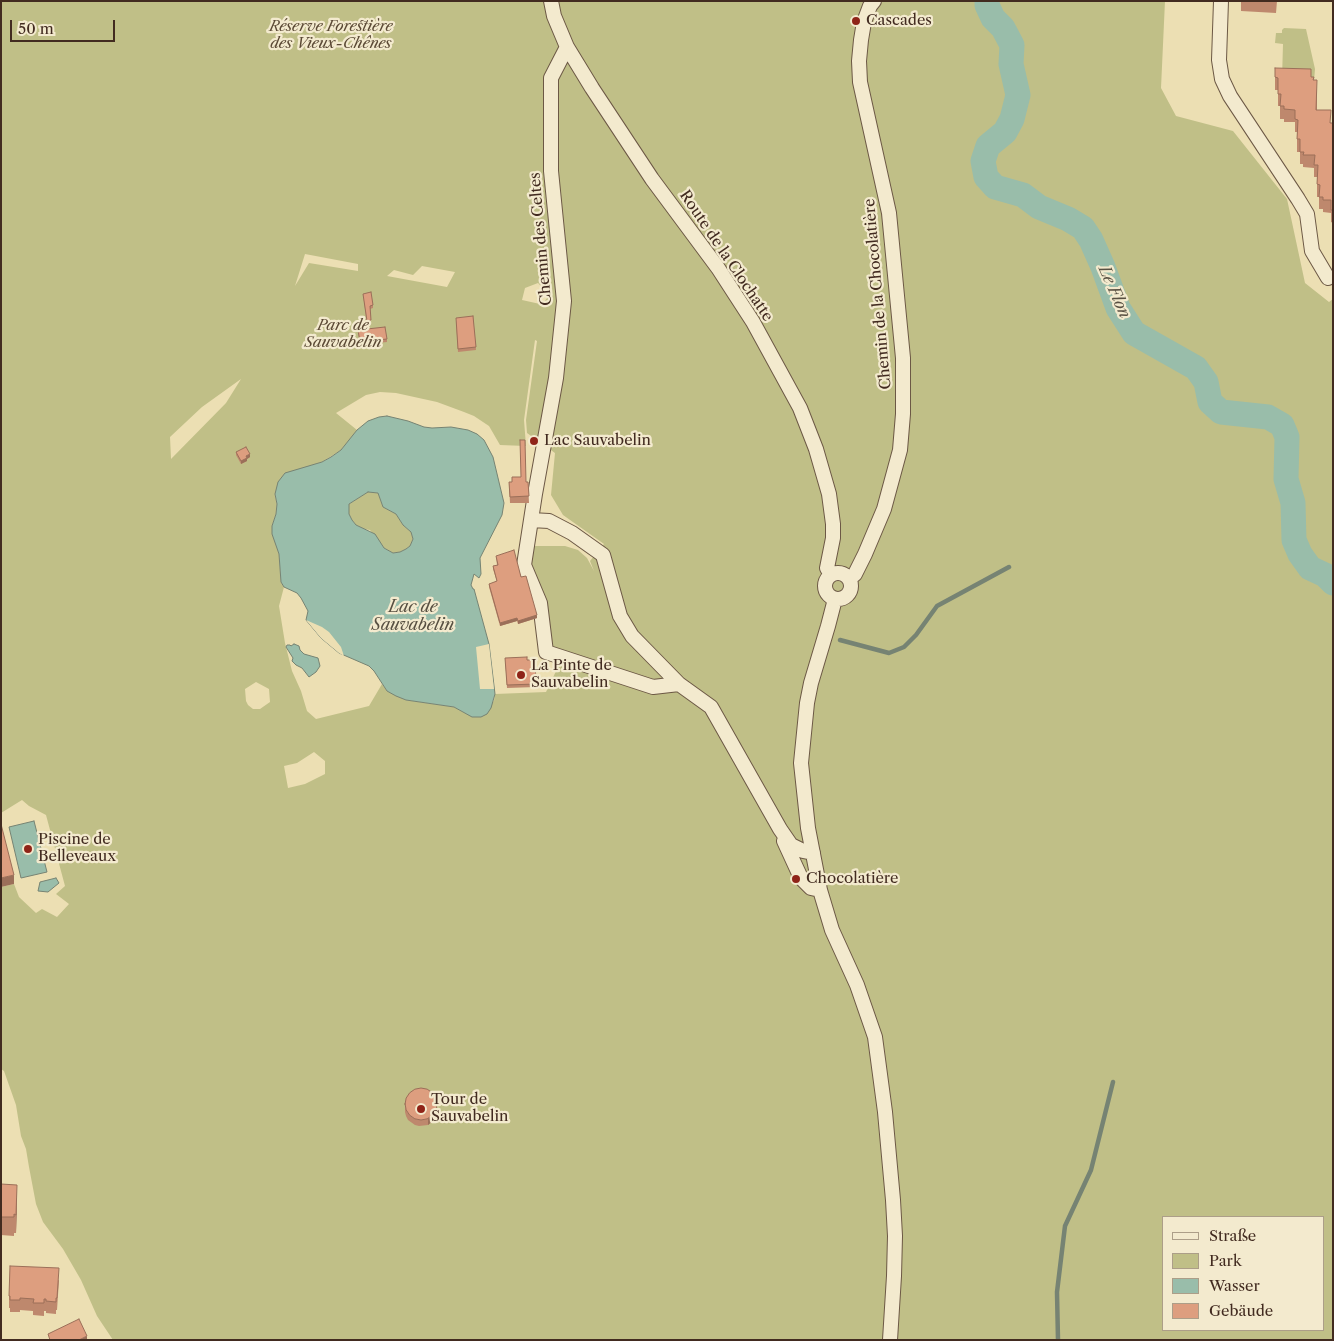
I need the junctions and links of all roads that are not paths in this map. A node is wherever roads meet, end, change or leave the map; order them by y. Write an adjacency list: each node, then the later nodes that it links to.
1 (551, 1): 4 (street, Route de la Clochatte)
2 (874, 1): 8 (street, Chemin de la Chocolatière)
3 (1221, 1): 5 (street)
4 (567, 47): 6 (street, Chemin des Celtes); 7 (street, Route de la Clochatte)
5 (1328, 278)
6 (531, 520): 10 (street); 10 (street, Chemin des Celtes)
7 (831, 575): 8 (street); 9 (street)
8 (848, 579): 9 (street)
9 (835, 599): 12 (street)
10 (679, 684): 11 (street)
11 (776, 822): 12 (street); 13 (street)
12 (813, 853): 13 (street)
13 (820, 890): 14 (street)
14 (890, 1340)

